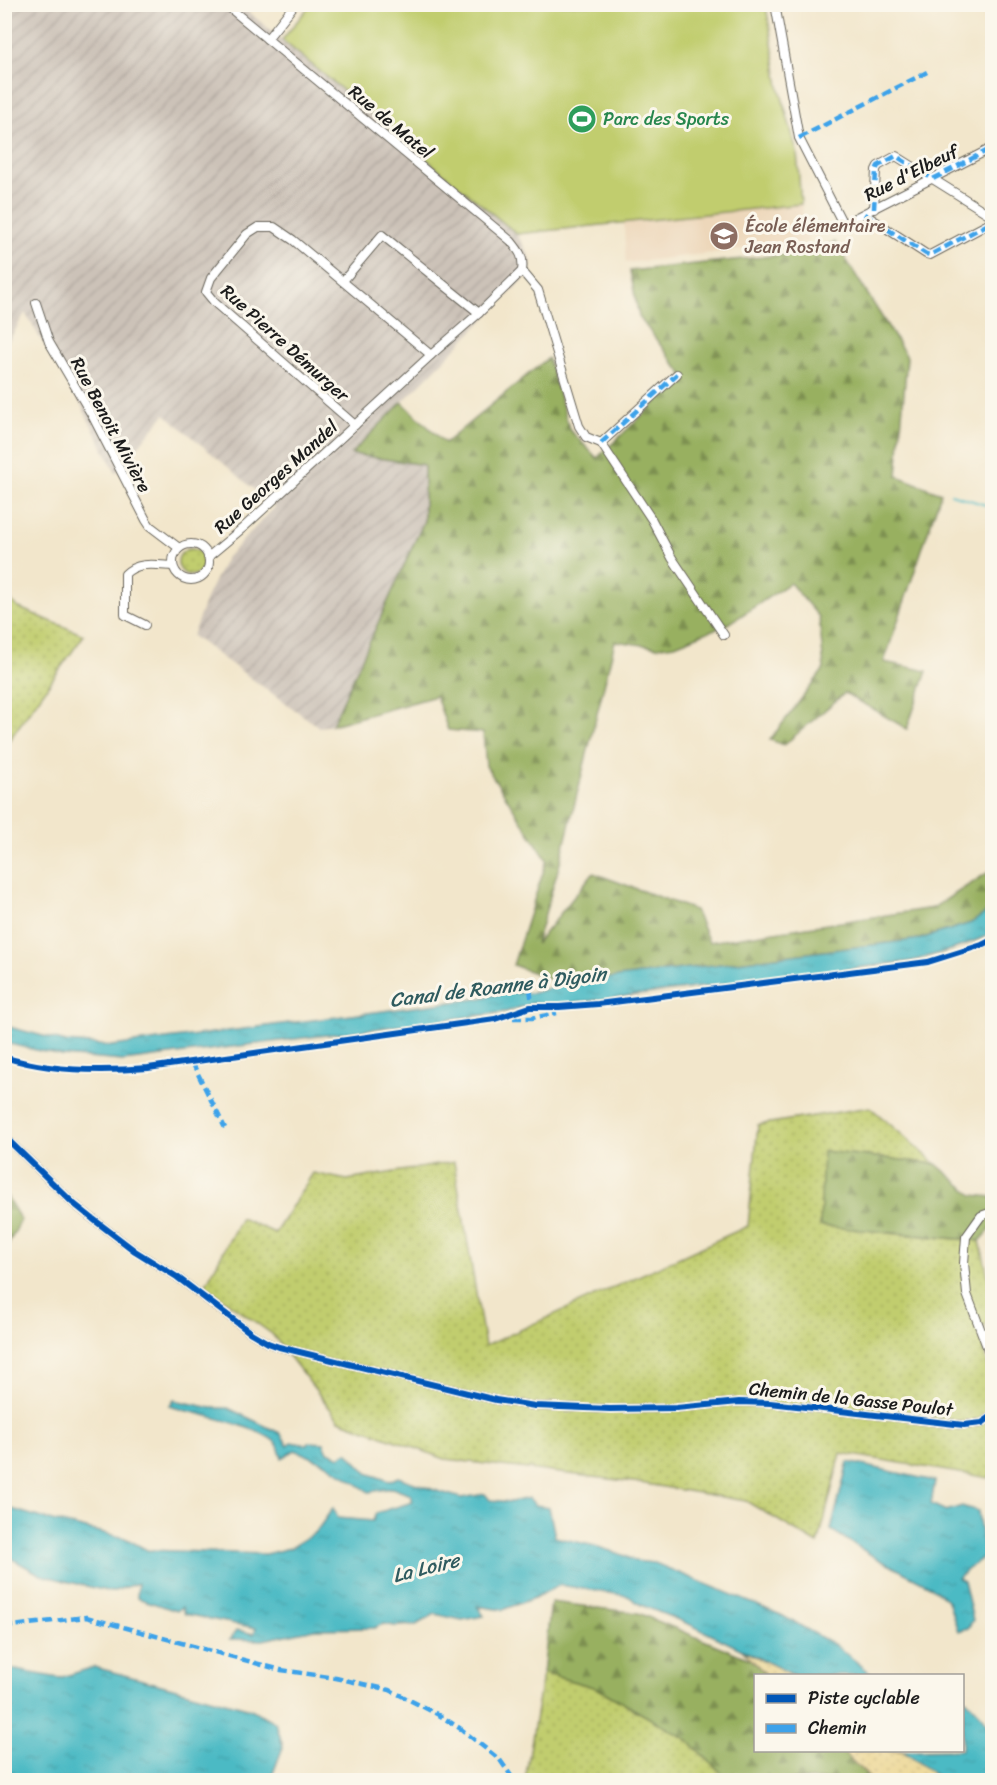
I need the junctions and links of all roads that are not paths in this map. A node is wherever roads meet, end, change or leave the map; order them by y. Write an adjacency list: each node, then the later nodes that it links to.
1 (225, 4): 4 (street, Rue de Matel)
2 (295, 4): 4 (street)
3 (775, 4): 8 (street, Rue d'Elbeuf)
4 (267, 39): 11 (street, Rue de Matel)
5 (993, 147): 6 (street, Rue d'Elbeuf)
6 (933, 178): 7 (street, Rue d'Elbeuf); 7 (street); 9 (street)
7 (874, 209): 8 (street, Rue d'Elbeuf)
8 (864, 214): 10 (street)
9 (993, 216)
10 (993, 222)
11 (522, 271): 14 (street, Rue Georges Mandel); 18 (street, Rue de Matel)
12 (343, 281): 14 (street); 15 (street, Rue Pierre Démurger); 17 (street, Rue Pierre Démurger)
13 (36, 303): 19 (street, Rue Benoit Mivière)
14 (479, 314): 15 (street, Rue Georges Mandel)
15 (431, 355): 17 (street, Rue Georges Mandel)
16 (677, 374): 18 (street)
17 (355, 425): 20 (street, Rue Georges Mandel)
18 (601, 443): 23 (street, Rue de Matel)
19 (179, 548): 20 (street, Rue Georges Mandel); 21 (street)
20 (208, 557): 21 (street, Rue Georges Mandel)
21 (173, 566): 22 (street)
22 (145, 625)
23 (724, 635)
24 (4, 1136): 27 (street, Chemin de la Gasse Poulot)
25 (993, 1212): 26 (street)
26 (993, 1360)
27 (993, 1416)

